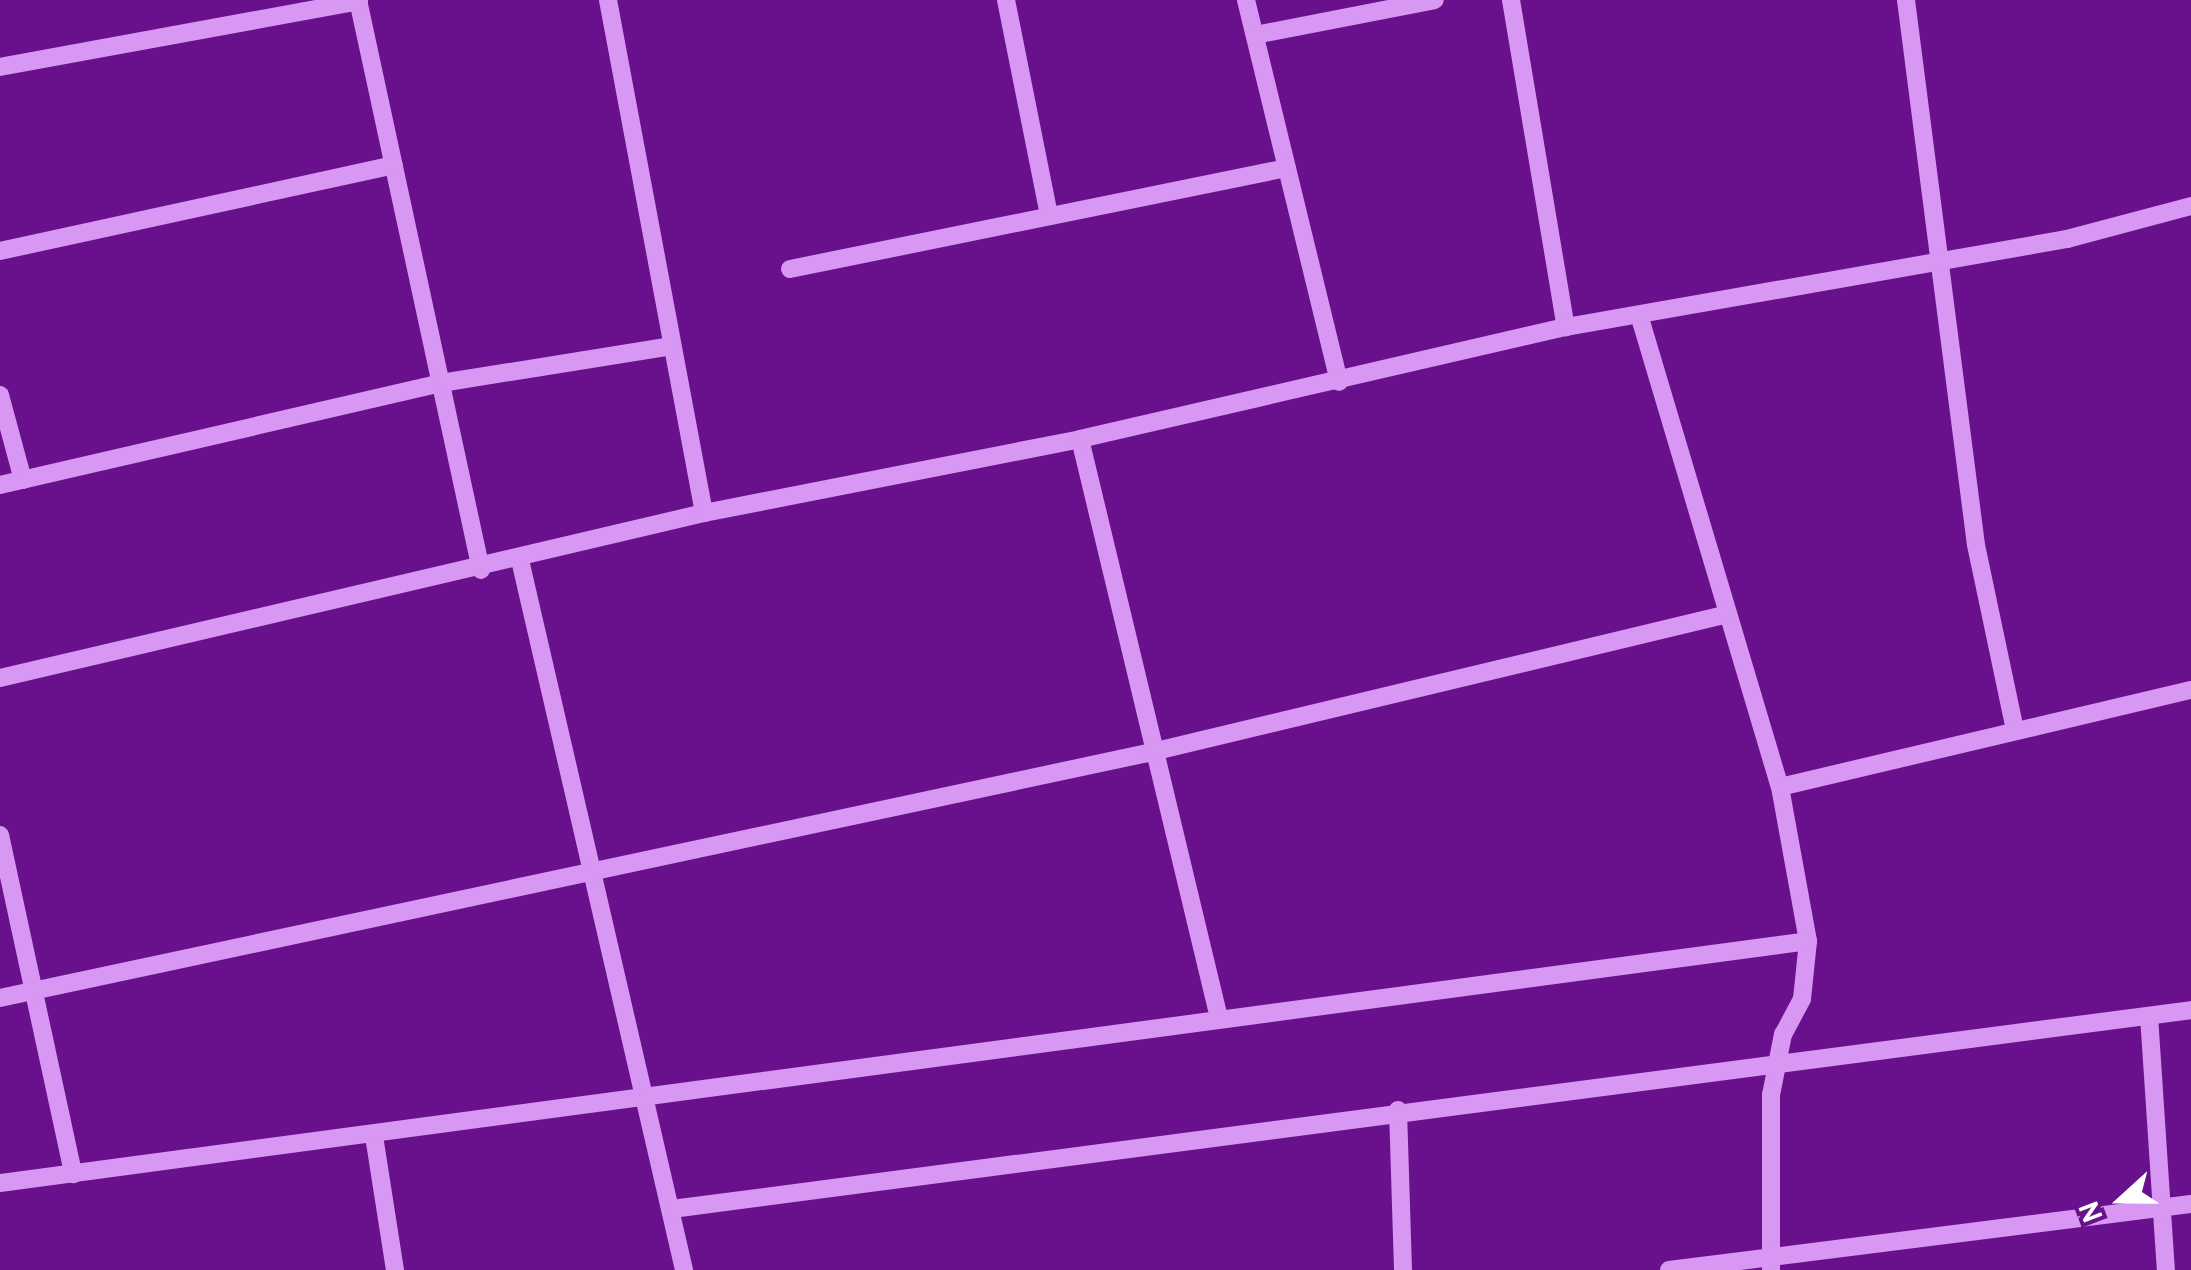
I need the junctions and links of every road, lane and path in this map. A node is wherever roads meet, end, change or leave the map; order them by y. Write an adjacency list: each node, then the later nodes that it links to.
1 (608, 0): 19 (street)
2 (1006, 0): 13 (street)
3 (1246, 0): 8 (street)
4 (1435, 0): 8 (street)
5 (1512, 0): 18 (street)
6 (1906, 0): 15 (street)
7 (358, 1): 9 (street); 10 (street)
8 (1255, 35): 11 (street)
9 (0, 67)
10 (394, 164): 14 (street); 21 (street)
11 (1287, 168): 13 (street); 20 (street)
12 (2191, 206): 15 (street)
13 (1049, 216): 16 (street)
14 (0, 252)
15 (1944, 257): 17 (street); 32 (street)
16 (790, 269)
17 (1640, 318): 18 (street); 29 (street)
18 (1566, 328): 20 (street)
19 (672, 346): 21 (street); 26 (street)
20 (1339, 382): 23 (street)
21 (442, 383): 24 (street); 28 (street)
22 (0, 395): 24 (street)
23 (1080, 438): 26 (street); 33 (street)
24 (23, 480): 25 (street)
25 (0, 486)
26 (704, 514): 27 (street)
27 (520, 560): 28 (street); 36 (street)
28 (481, 570): 30 (street)
29 (1724, 615): 33 (street); 34 (street)
30 (0, 678)
31 (2191, 690): 32 (street)
32 (2015, 730): 34 (street)
33 (1152, 752): 36 (street); 42 (street)
34 (1780, 787): 37 (street)
35 (0, 835): 38 (street)
36 (596, 869): 38 (street); 44 (street)
37 (1808, 941): 42 (street); 43 (street)
38 (33, 994): 39 (street); 47 (street)
39 (0, 998)
40 (2191, 1010): 41 (street)
41 (2149, 1016): 43 (street); 50 (street)
42 (1218, 1018): 44 (street)
43 (1775, 1062): 45 (street); 52 (street)
44 (645, 1096): 46 (street); 51 (street)
45 (1398, 1110): 51 (street); 55 (street)
46 (374, 1136): 47 (street); 53 (street)
47 (73, 1174): 48 (street)
48 (0, 1183)
49 (2191, 1204): 50 (street)
50 (2160, 1208): 52 (street); 57 (street)
51 (672, 1209): 54 (street)
52 (1770, 1263): 56 (street)
53 (395, 1270)
54 (684, 1270)
55 (1403, 1270)
56 (1669, 1270)
57 (2166, 1270)

